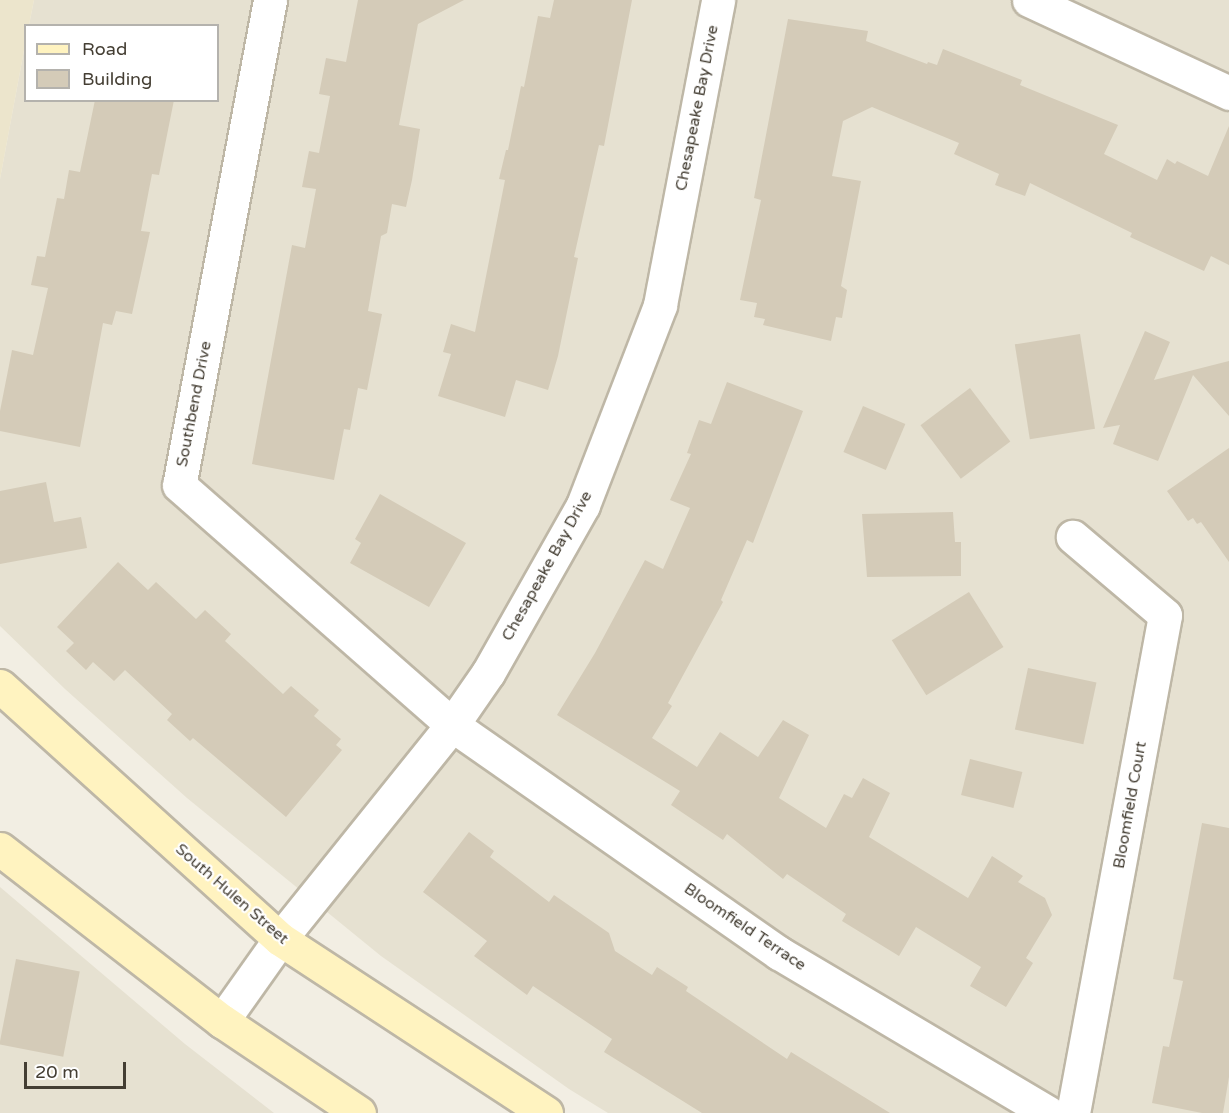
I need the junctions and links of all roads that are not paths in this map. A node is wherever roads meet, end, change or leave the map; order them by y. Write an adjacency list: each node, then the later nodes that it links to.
1 (270, 0): 7 (street, Southbend Drive)
2 (718, 0): 7 (street, Chesapeake Bay Drive)
3 (1029, 0): 4 (street)
4 (1229, 93)
5 (1073, 537): 14 (street, Bloomfield Court)
6 (0, 686): 9 (main road, South Hulen Street)
7 (452, 725): 9 (street, Chesapeake Bay Drive); 13 (street, Bloomfield Terrace)
8 (0, 849): 10 (main road)
9 (280, 939): 10 (street, Chesapeake Bay Drive); 12 (main road, South Hulen Street)
10 (222, 1021): 11 (main road)
11 (359, 1113)
12 (546, 1113)
13 (1048, 1113)
14 (1073, 1113)

